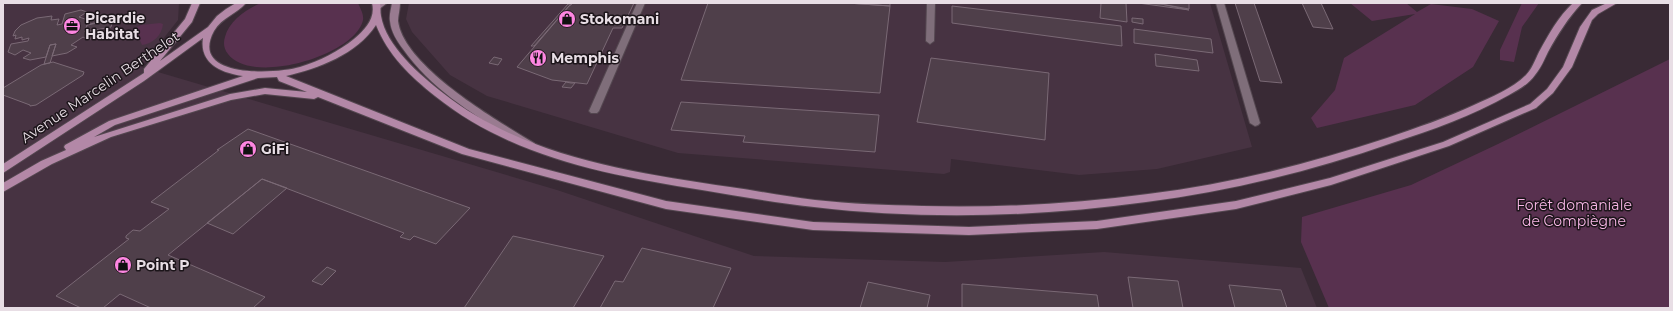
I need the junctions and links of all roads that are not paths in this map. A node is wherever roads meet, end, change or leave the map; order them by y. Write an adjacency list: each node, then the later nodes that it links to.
1 (196, 3): 16 (main road)
2 (222, 3): 11 (main road)
3 (242, 3): 11 (main road, Avenue Marcelin Berthelot)
4 (396, 3): 20 (main road)
5 (641, 3): 18 (street)
6 (931, 3): 13 (street)
7 (1220, 3): 19 (street)
8 (1578, 3): 20 (main road)
9 (1613, 3): 17 (main road)
10 (378, 7): 14 (main road); 20 (main road)
11 (227, 12): 12 (main road, Avenue Marcelin Berthelot)
12 (212, 27): 15 (main road); 16 (main road, Avenue Marcelin Berthelot)
13 (930, 41)
14 (280, 74): 15 (main road); 17 (main road)
15 (257, 75): 21 (main road)
16 (141, 79): 22 (main road, Avenue Marcelin Berthelot)
17 (328, 97): 21 (main road)
18 (594, 111)
19 (1255, 123)
20 (541, 151)
21 (46, 163): 23 (main road)
22 (3, 169)
23 (3, 188)

